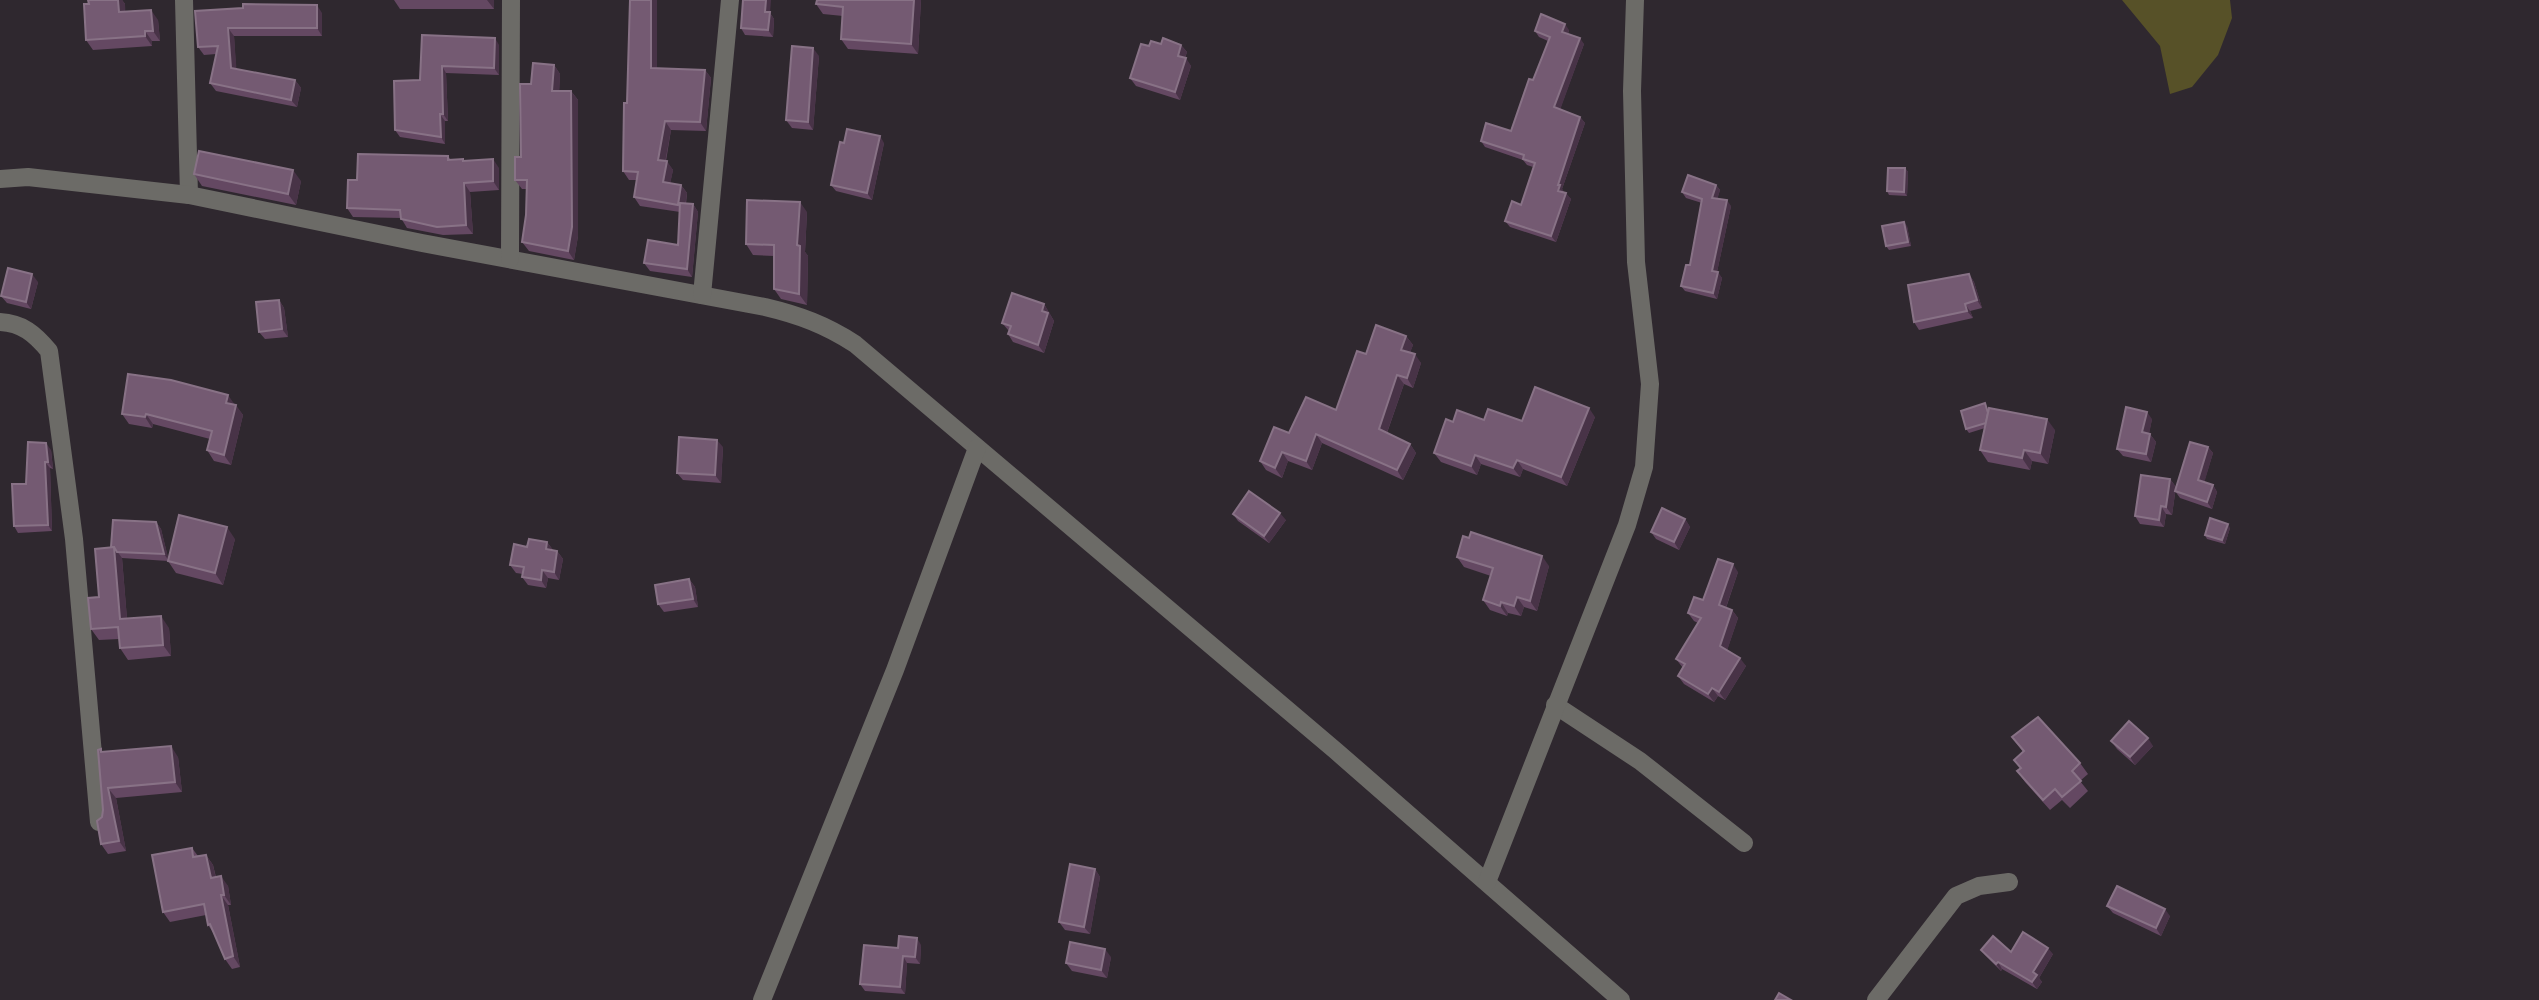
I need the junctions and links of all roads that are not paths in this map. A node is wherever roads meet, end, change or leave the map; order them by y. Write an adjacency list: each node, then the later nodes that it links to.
1 (184, 0): 6 (street)
2 (511, 0): 7 (street)
3 (730, 0): 8 (street)
4 (1635, 0): 11 (street)
5 (0, 179): 6 (street)
6 (189, 195): 7 (street)
7 (510, 259): 8 (street)
8 (702, 295): 10 (street)
9 (0, 322): 12 (street)
10 (977, 448): 14 (street); 16 (street)
11 (1555, 705): 13 (street); 14 (street)
12 (99, 822)
13 (1744, 843)
14 (1487, 882): 17 (street)
15 (2009, 882): 18 (street)
16 (762, 1000)
17 (1621, 1000)
18 (1876, 1000)

